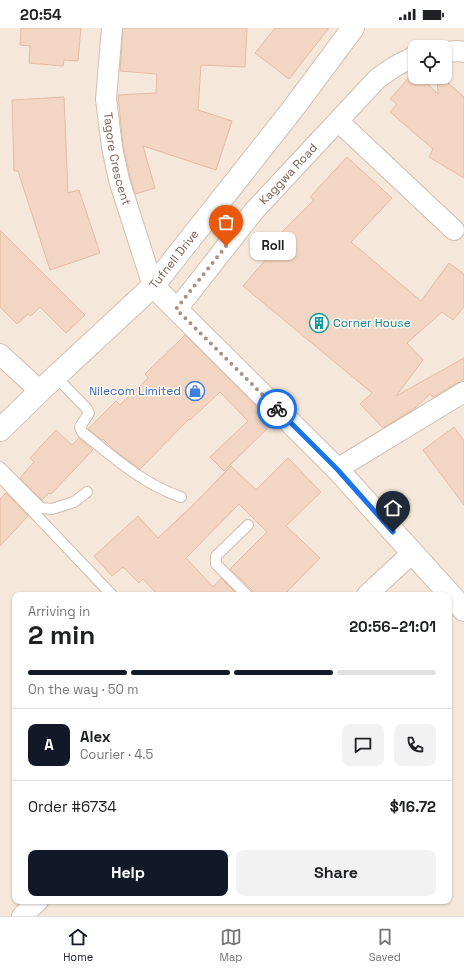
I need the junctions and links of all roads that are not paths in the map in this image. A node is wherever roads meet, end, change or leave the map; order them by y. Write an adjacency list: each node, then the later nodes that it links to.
1 (112, 28): 8 (street, Tagore Crescent)
2 (353, 28): 8 (street, Tufnell Drive)
3 (452, 51): 4 (street)
4 (464, 52)
5 (408, 60): 6 (street, Kaggwa Road)
6 (338, 121): 7 (street); 9 (street, Kaggwa Road)
7 (454, 230)
8 (153, 286): 9 (street); 11 (street, Tufnell Drive)
9 (176, 309): 15 (street)
10 (0, 354): 11 (street)
11 (48, 384): 13 (street, Tufnell Drive); 18 (lane)
12 (464, 392): 15 (street)
13 (0, 430)
14 (0, 466): 17 (lane)
15 (337, 469): 20 (street)
16 (0, 477): 21 (lane)
17 (87, 492)
18 (181, 497)
19 (248, 525): 22 (lane)
20 (412, 553): 23 (street); 24 (street)
21 (109, 592)
22 (244, 592)
23 (370, 592)
24 (448, 592)
25 (452, 597): 26 (street)
26 (464, 610)
27 (35, 904): 28 (street)
28 (22, 916)

